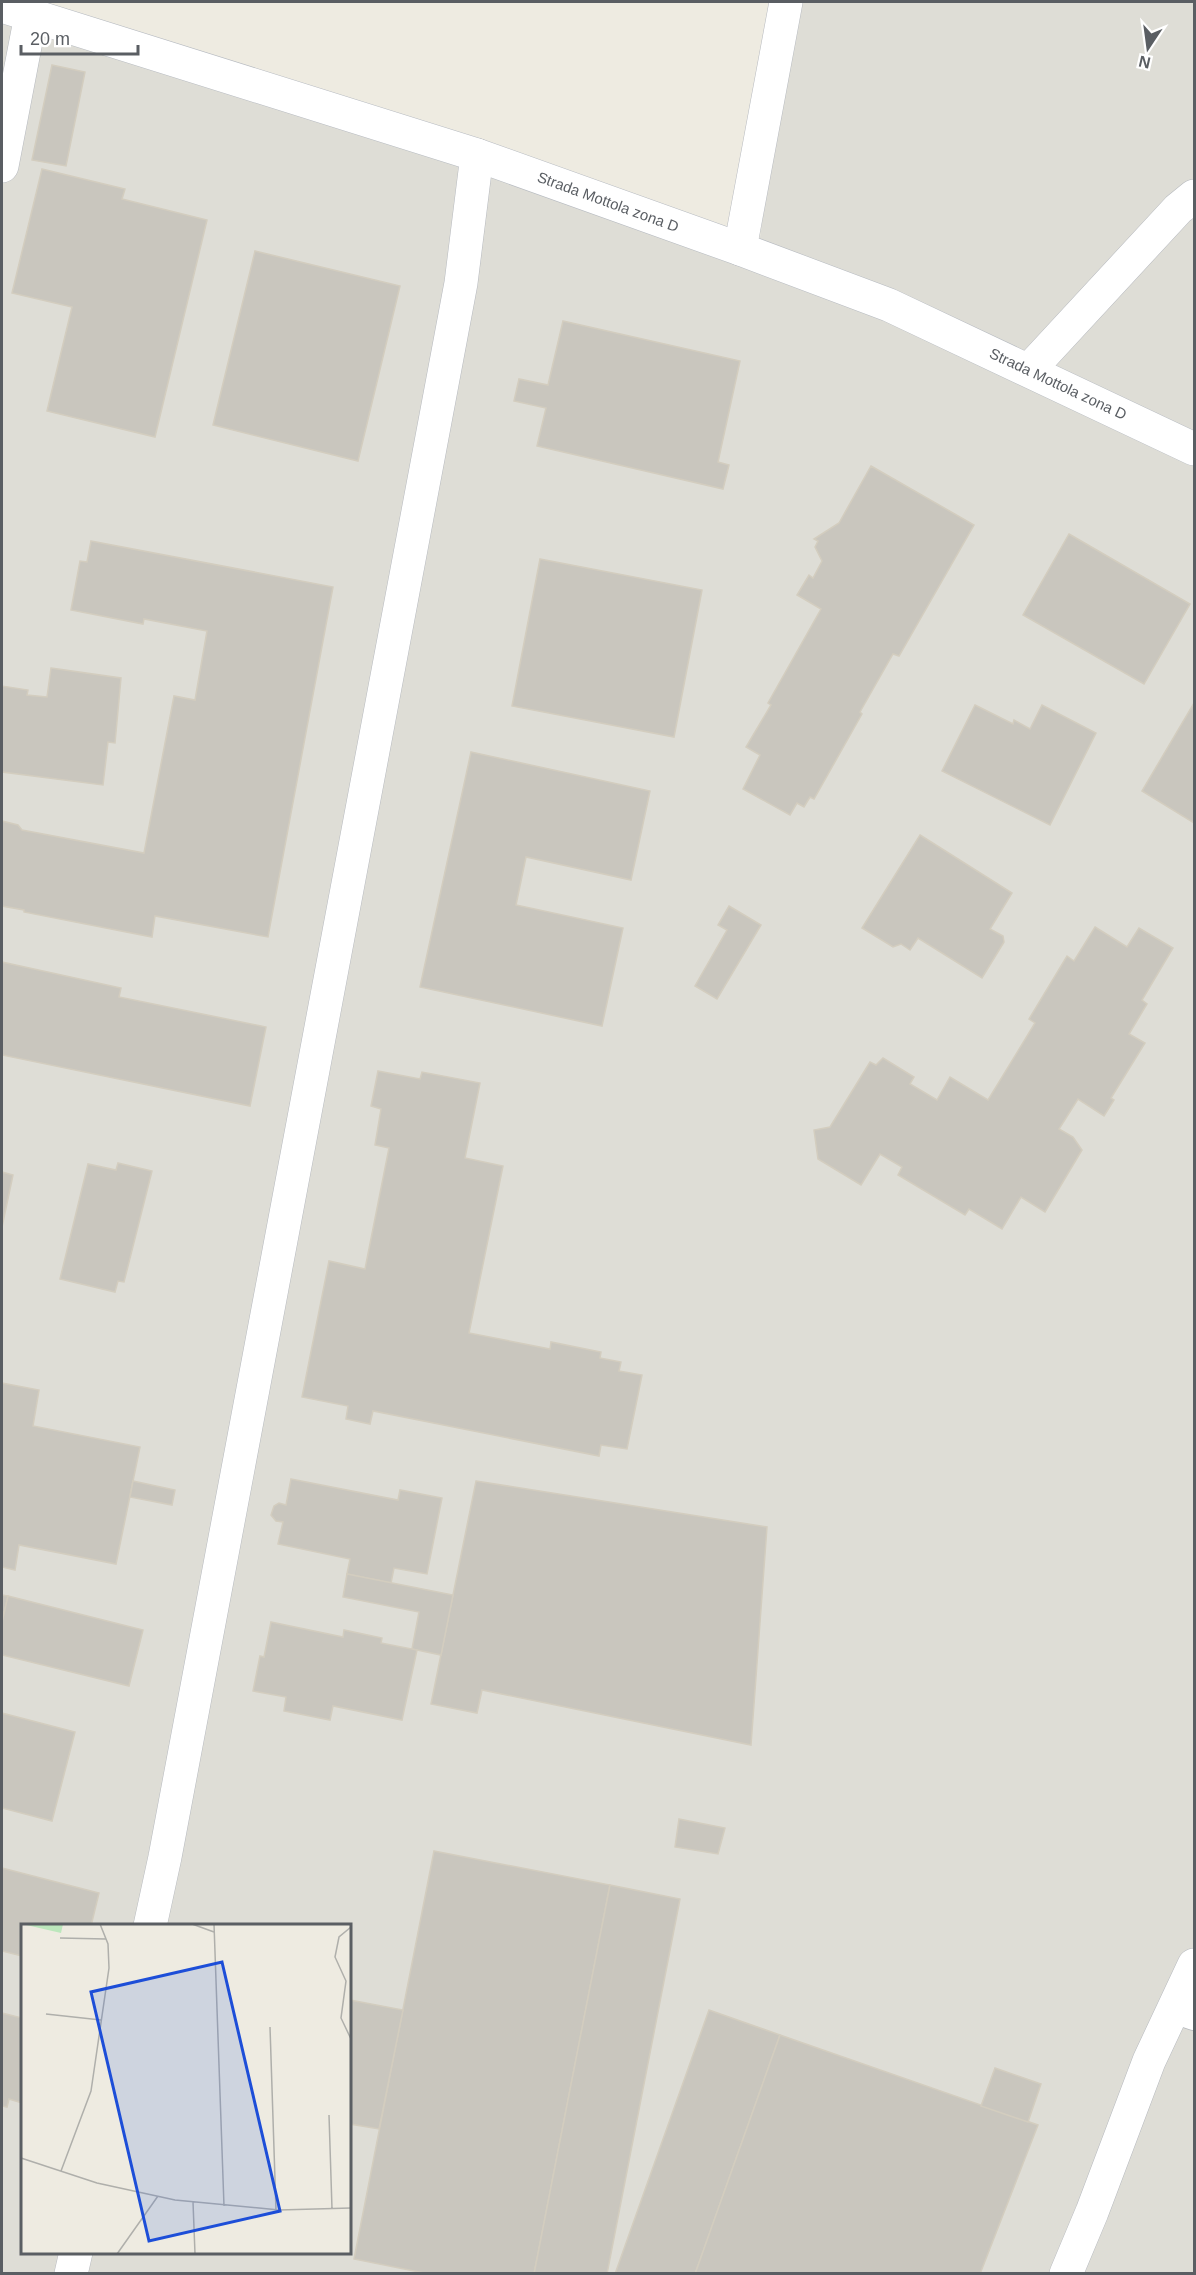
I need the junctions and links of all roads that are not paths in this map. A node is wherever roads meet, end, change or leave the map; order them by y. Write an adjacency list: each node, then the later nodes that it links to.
1 (786, 2): 6 (street)
2 (16, 10): 3 (street, Strada Mottola zona D); 4 (street)
3 (477, 155): 6 (street, Strada Mottola zona D); 9 (street)
4 (2, 166)
5 (1194, 196): 7 (street)
6 (740, 249): 7 (street, Strada Mottola zona D)
7 (1029, 370): 8 (street, Strada Mottola zona D)
8 (1194, 449)
9 (150, 1924)
10 (1194, 1965): 11 (street)
11 (1184, 2014): 14 (street)
12 (76, 2254): 13 (street)
13 (72, 2274)
14 (1066, 2274)

